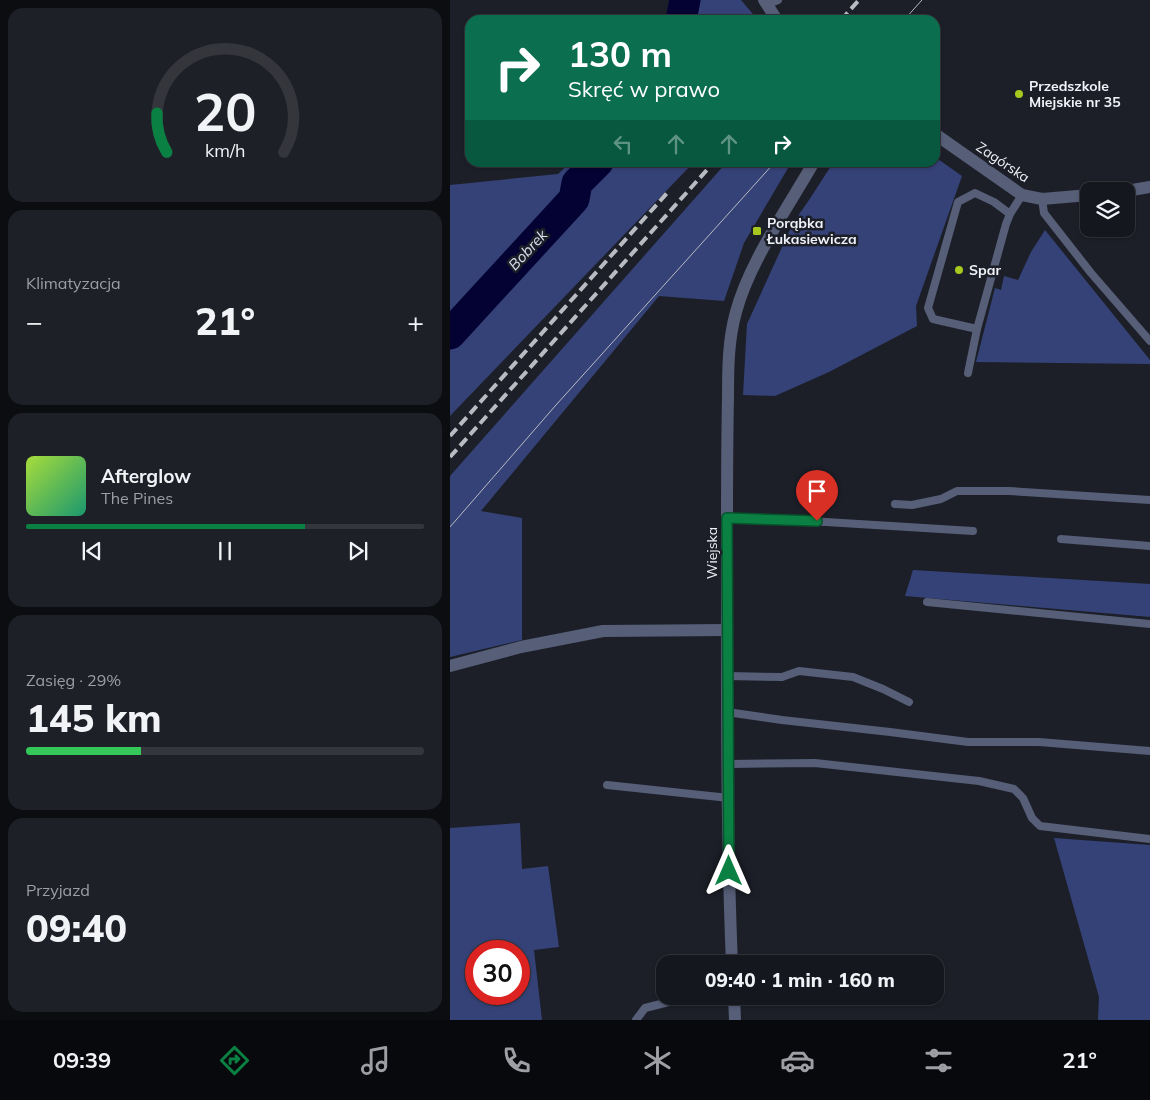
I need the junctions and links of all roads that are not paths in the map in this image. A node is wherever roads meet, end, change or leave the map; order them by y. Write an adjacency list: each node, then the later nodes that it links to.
1 (769, 2): 2 (street)
2 (775, 15)
3 (940, 138): 7 (street, Zagórska)
4 (811, 167): 16 (street, Wiejska)
5 (1150, 187): 6 (street)
6 (1135, 190)
7 (1022, 195): 9 (street, Zagórska); 10 (lane)
8 (1080, 196): 9 (street, Zagórska)
9 (1042, 199): 12 (lane)
10 (1010, 214): 11 (lane); 11 (lane)
11 (977, 329): 13 (lane)
12 (1150, 341)
13 (968, 373)
14 (1150, 500): 15 (lane)
15 (895, 504)
16 (727, 518): 17 (lane); 22 (street, Wiejska)
17 (973, 531)
18 (1061, 539): 19 (lane)
19 (1150, 546)
20 (927, 602): 21 (lane)
21 (1150, 624)
22 (727, 630): 23 (street); 24 (street, Wiejska)
23 (450, 666)
24 (727, 676): 25 (lane); 26 (street, Wiejska)
25 (909, 702)
26 (728, 712): 27 (lane); 28 (street, Wiejska)
27 (1150, 751)
28 (728, 764): 30 (street, Wiejska); 31 (lane)
29 (607, 785): 30 (lane)
30 (729, 798): 32 (street, Wiejska)
31 (1150, 839)
32 (732, 955)
33 (657, 1005): 35 (lane)
34 (734, 1005): 36 (street)
35 (636, 1020)
36 (735, 1020)

